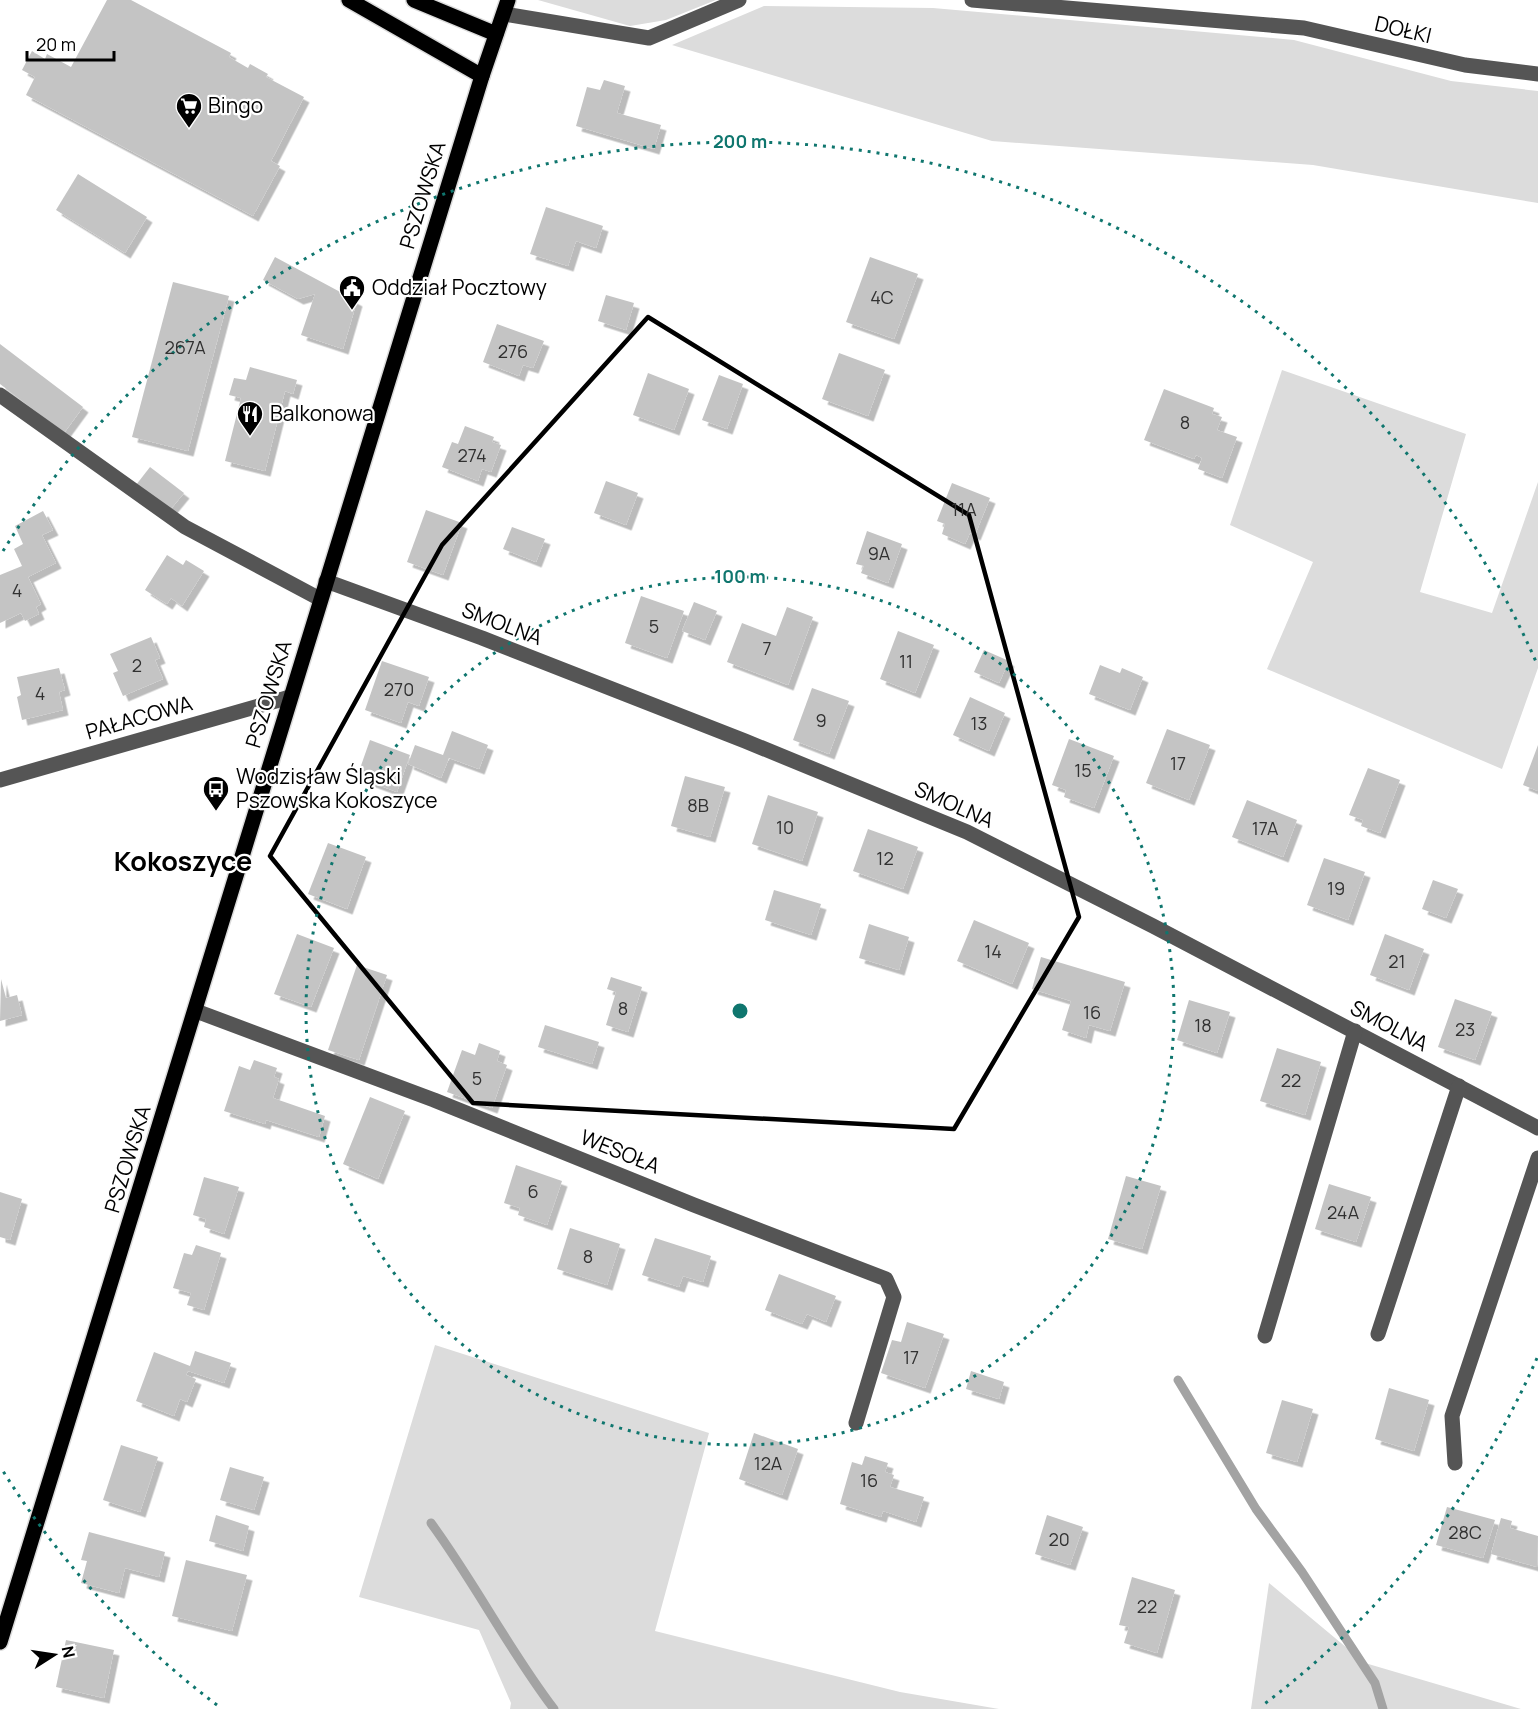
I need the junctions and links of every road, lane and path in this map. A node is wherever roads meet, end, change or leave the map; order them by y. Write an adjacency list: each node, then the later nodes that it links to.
1 (349, 0): 8 (main road)
2 (414, 0): 6 (main road)
3 (739, 0): 5 (street)
4 (972, 0): 7 (street, DOŁKI)
5 (506, 7): 6 (main road, PSZOWSKA)
6 (496, 34): 8 (main road, PSZOWSKA)
7 (1538, 74)
8 (482, 76): 10 (main road, PSZOWSKA)
9 (0, 394): 11 (street)
10 (326, 581): 11 (main road, PSZOWSKA); 15 (street, SMOLNA)
11 (320, 599): 12 (main road, PSZOWSKA)
12 (290, 697): 13 (street, PAŁACOWA); 14 (main road, PSZOWSKA)
13 (0, 780)
14 (196, 1011): 21 (street, WESOŁA); 23 (main road, PSZOWSKA)
15 (1355, 1031): 16 (street, SMOLNA); 20 (street)
16 (1459, 1086): 17 (street, SMOLNA); 19 (street)
17 (1538, 1128)
18 (1538, 1158): 22 (street)
19 (1378, 1334)
20 (1265, 1336)
21 (856, 1423)
22 (1455, 1463)
23 (0, 1642)

